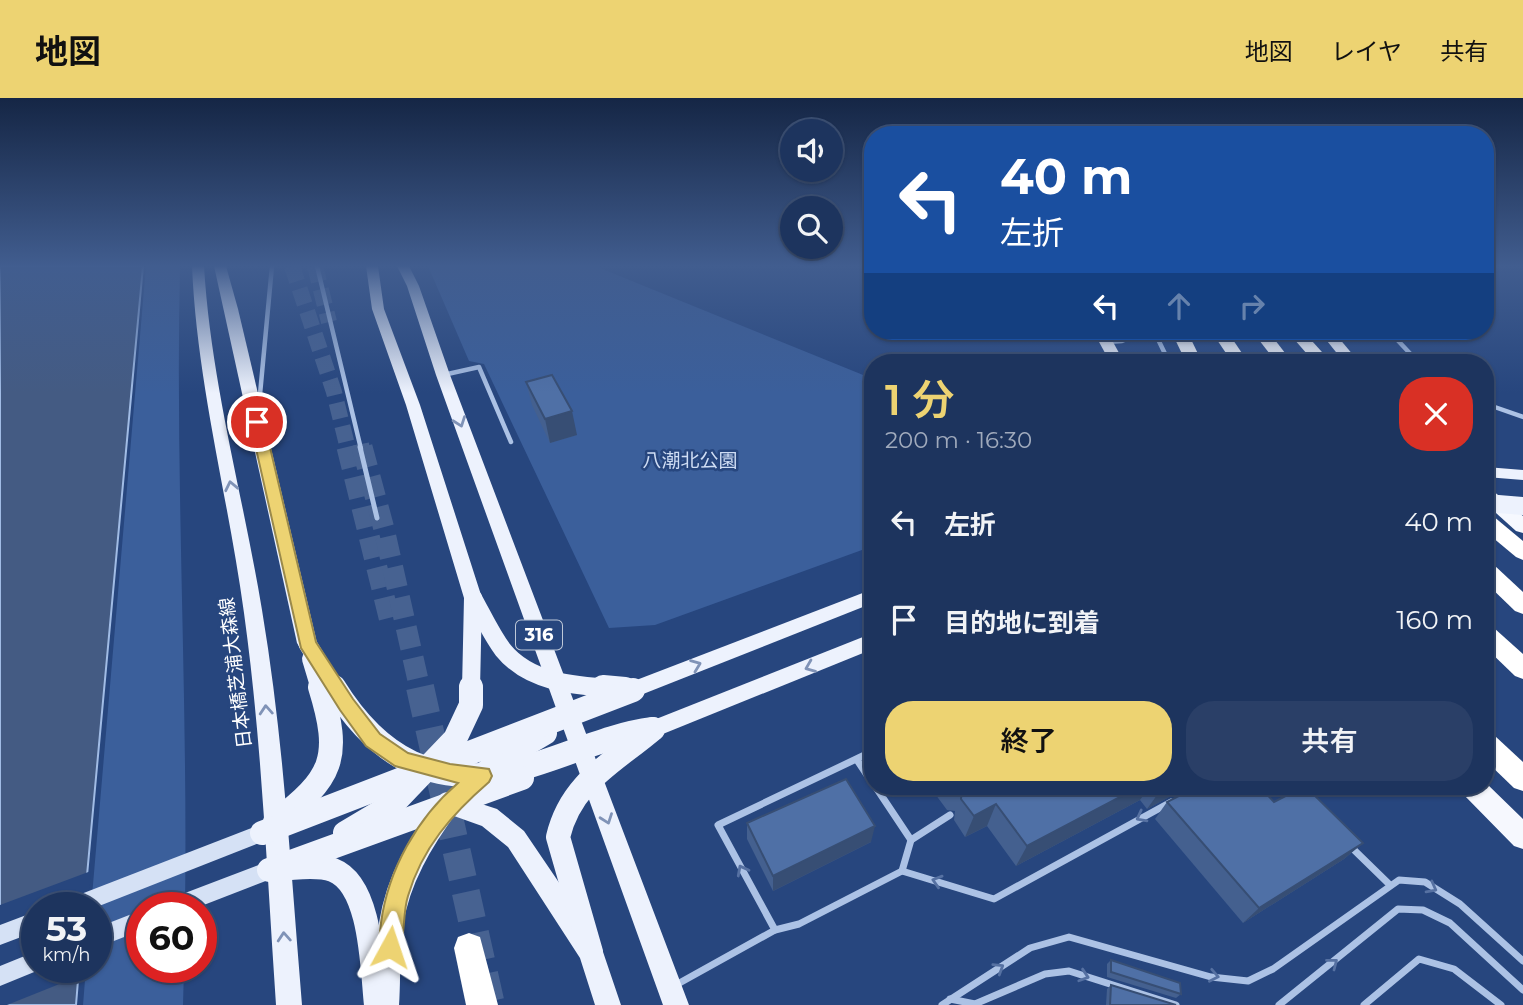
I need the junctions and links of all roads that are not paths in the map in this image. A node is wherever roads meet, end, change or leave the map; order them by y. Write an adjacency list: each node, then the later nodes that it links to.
1 (200, 308): 72 (main road, 日本橋芝浦大森線, one-way to 1)
2 (230, 308): 16 (main road)
3 (269, 308): 16 (lane)
4 (327, 308): 23 (lane)
5 (378, 308): 28 (main road)
6 (421, 308): 13 (main road, 316)
7 (1303, 340): 10 (highway)
8 (1334, 340): 11 (highway)
9 (1397, 340): 12 (lane)
10 (1316, 354)
11 (1345, 354)
12 (1411, 354)
13 (443, 375): 17 (lane); 70 (main road, 316, one-way to 70)
14 (1494, 407): 15 (lane)
15 (1523, 418)
16 (257, 422): 32 (main road)
17 (511, 442)
18 (1494, 473): 19 (main road)
19 (1523, 475)
20 (1494, 501): 24 (highway)
21 (1494, 504): 22 (main road, bridge)
22 (1523, 506)
23 (377, 518)
24 (1523, 526)
25 (1494, 528): 26 (highway)
26 (1523, 552)
27 (1494, 578): 30 (highway)
28 (473, 598): 35 (main road, bridge); 40 (main road, bridge)
29 (864, 600): 35 (main road, one-way to 29)
30 (1523, 605)
31 (1494, 642): 34 (highway)
32 (307, 643): 40 (main road, bridge); 52 (main road, bridge)
33 (864, 645): 36 (main road, one-way to 36)
34 (1523, 669)
35 (632, 690): 40 (main road, bridge); 42 (main road, bridge)
36 (653, 729): 42 (main road, bridge); 48 (main road, bridge); 65 (main road, bridge)
37 (1494, 752): 43 (highway)
38 (864, 756): 39 (lane)
39 (857, 760): 41 (lane); 62 (lane, one-way to 39)
40 (430, 768): 42 (main road, bridge); 50 (main road, bridge); 52 (main road, bridge)
41 (864, 770)
42 (482, 776): 48 (main road, bridge)
43 (1523, 779)
44 (881, 795): 54 (lane)
45 (1298, 795): 49 (lane)
46 (1481, 795): 53 (highway)
47 (1177, 799): 57 (lane, one-way to 57)
48 (449, 804): 50 (main road, bridge); 56 (main road, bridge); 65 (main road, bridge); 74 (main road, bridge)
49 (1307, 804)
50 (392, 805): 52 (main road, bridge); 56 (main road, bridge)
51 (950, 815): 54 (lane)
52 (262, 833): 59 (main road)
53 (1523, 837)
54 (911, 840): 57 (lane)
55 (1344, 840): 58 (lane)
56 (269, 870): 60 (main road); 73 (main road, bridge)
57 (902, 871): 62 (lane)
58 (1390, 885): 66 (lane, one-way to 66); 71 (lane, one-way to 58)
59 (111, 892)
60 (213, 892)
61 (21, 927): 63 (main road)
62 (775, 930): 70 (lane)
63 (0, 935)
64 (469, 947): 75 (highway)
65 (591, 952): 76 (main road)
66 (1523, 961)
67 (21, 967): 68 (main road)
68 (0, 976)
69 (1523, 990): 79 (lane, one-way to 69)
70 (673, 997)
71 (950, 999): 77 (lane); 78 (lane, one-way to 78)
72 (289, 1005)
73 (376, 1005)
74 (387, 1005)
75 (482, 1005)
76 (608, 1005)
77 (942, 1005)
78 (1176, 1005)
79 (1279, 1005)
80 (1364, 1005): 81 (lane)
81 (1501, 1005)

